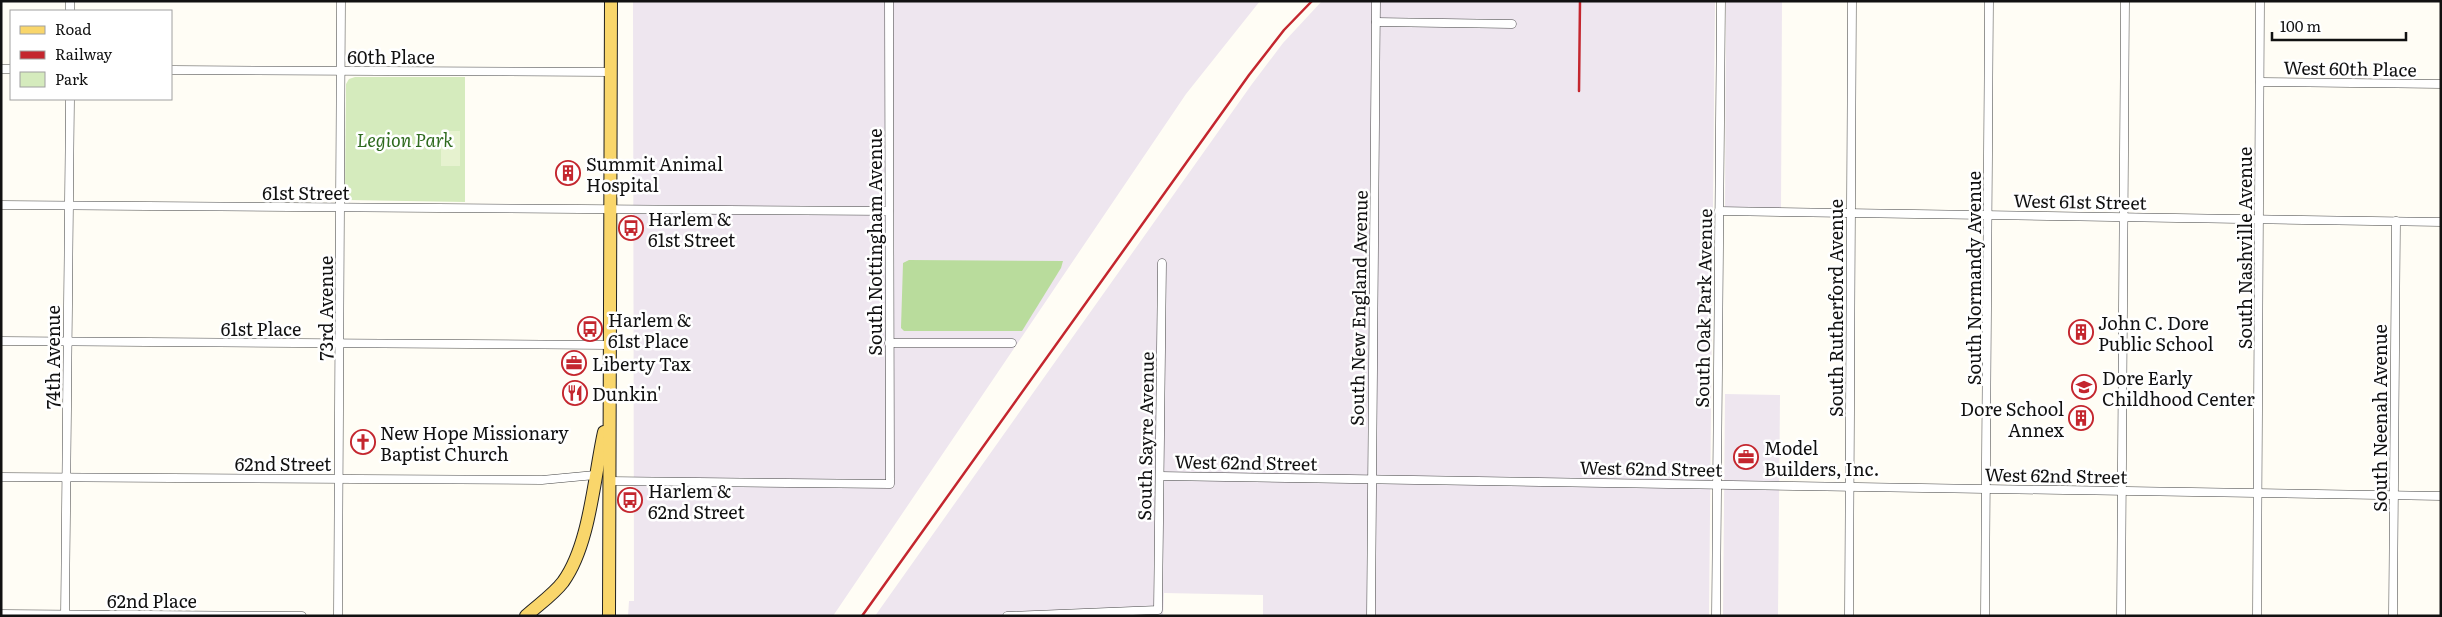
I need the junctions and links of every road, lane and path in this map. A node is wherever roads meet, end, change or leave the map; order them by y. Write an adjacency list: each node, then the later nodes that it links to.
1 (341, 1): 13 (street, 73rd Avenue)
2 (611, 1): 14 (main road)
3 (889, 1): 22 (street, South Nottingham Avenue)
4 (1376, 1): 10 (street, South New England Avenue)
5 (1721, 1): 23 (street, South Oak Park Avenue)
6 (1852, 1): 24 (street, South Rutherford Avenue)
7 (1989, 1): 25 (street, South Normandy Avenue)
8 (2125, 1): 26 (street)
9 (2260, 1): 15 (street, South Nashville Avenue)
10 (1376, 22): 11 (street); 43 (street, South New England Avenue)
11 (1512, 24)
12 (172, 70): 13 (street, 60th Place)
13 (341, 71): 14 (street, 60th Place); 20 (street, 73rd Avenue)
14 (611, 72): 21 (main road)
15 (2260, 82): 16 (street, West 60th Place); 27 (street, South Nashville Avenue)
16 (2441, 84)
17 (70, 100): 19 (street, 74th Avenue)
18 (1, 205): 19 (street, 61st Street)
19 (69, 206): 20 (street, 61st Street); 32 (street, 74th Avenue)
20 (340, 207): 21 (street, 61st Street); 34 (street, 73rd Avenue)
21 (611, 209): 22 (street); 36 (main road)
22 (889, 211): 33 (street, South Nottingham Avenue)
23 (1719, 211): 24 (street, West 61st Street); 45 (street, South Oak Park Avenue)
24 (1850, 213): 25 (street, West 61st Street); 46 (street, South Rutherford Avenue)
25 (1988, 214): 26 (street, West 61st Street); 47 (street, South Normandy Avenue)
26 (2124, 216): 27 (street, West 61st Street); 48 (street)
27 (2260, 218): 28 (street, West 61st Street); 49 (street, South Nashville Avenue)
28 (2396, 221): 29 (street, West 61st Street); 50 (street, South Neenah Avenue)
29 (2441, 222)
30 (1162, 263): 40 (street, South Sayre Avenue)
31 (1, 342): 32 (street, 61st Place)
32 (68, 342): 34 (street, 61st Place); 41 (street, 74th Avenue)
33 (889, 342): 35 (street); 44 (street, South Nottingham Avenue)
34 (340, 343): 36 (street, 61st Place); 42 (street, 73rd Avenue)
35 (1012, 343)
36 (610, 345): 37 (main road)
37 (610, 405): 38 (main road); 44 (main road)
38 (595, 475): 42 (street, 62nd Street); 57 (main road)
39 (1, 476): 41 (street, 62nd Street)
40 (1160, 476): 43 (street, West 62nd Street); 54 (street, South Sayre Avenue)
41 (66, 477): 42 (street, 62nd Street); 53 (street, 74th Avenue)
42 (339, 479): 56 (street, 73rd Avenue)
43 (1372, 479): 45 (street, West 62nd Street); 59 (street, South New England Avenue)
44 (609, 481): 58 (main road)
45 (1716, 484): 46 (street, West 62nd Street); 60 (street, South Oak Park Avenue)
46 (1850, 487): 47 (street, West 62nd Street); 61 (street, South Rutherford Avenue)
47 (1986, 489): 48 (street, West 62nd Street); 62 (street, South Normandy Avenue)
48 (2122, 491): 49 (street, West 62nd Street); 63 (street)
49 (2257, 493): 50 (street, West 62nd Street); 64 (street, South Nashville Avenue)
50 (2393, 495): 51 (street, West 62nd Street); 65 (street, South Neenah Avenue)
51 (2441, 496)
52 (1, 614): 53 (street, 62nd Place)
53 (65, 615): 55 (street, 62nd Place)
54 (1007, 615)
55 (302, 616)
56 (338, 616)
57 (526, 616)
58 (609, 616)
59 (1371, 616)
60 (1716, 616)
61 (1849, 616)
62 (1985, 616)
63 (2121, 616)
64 (2256, 616)
65 (2393, 616)

